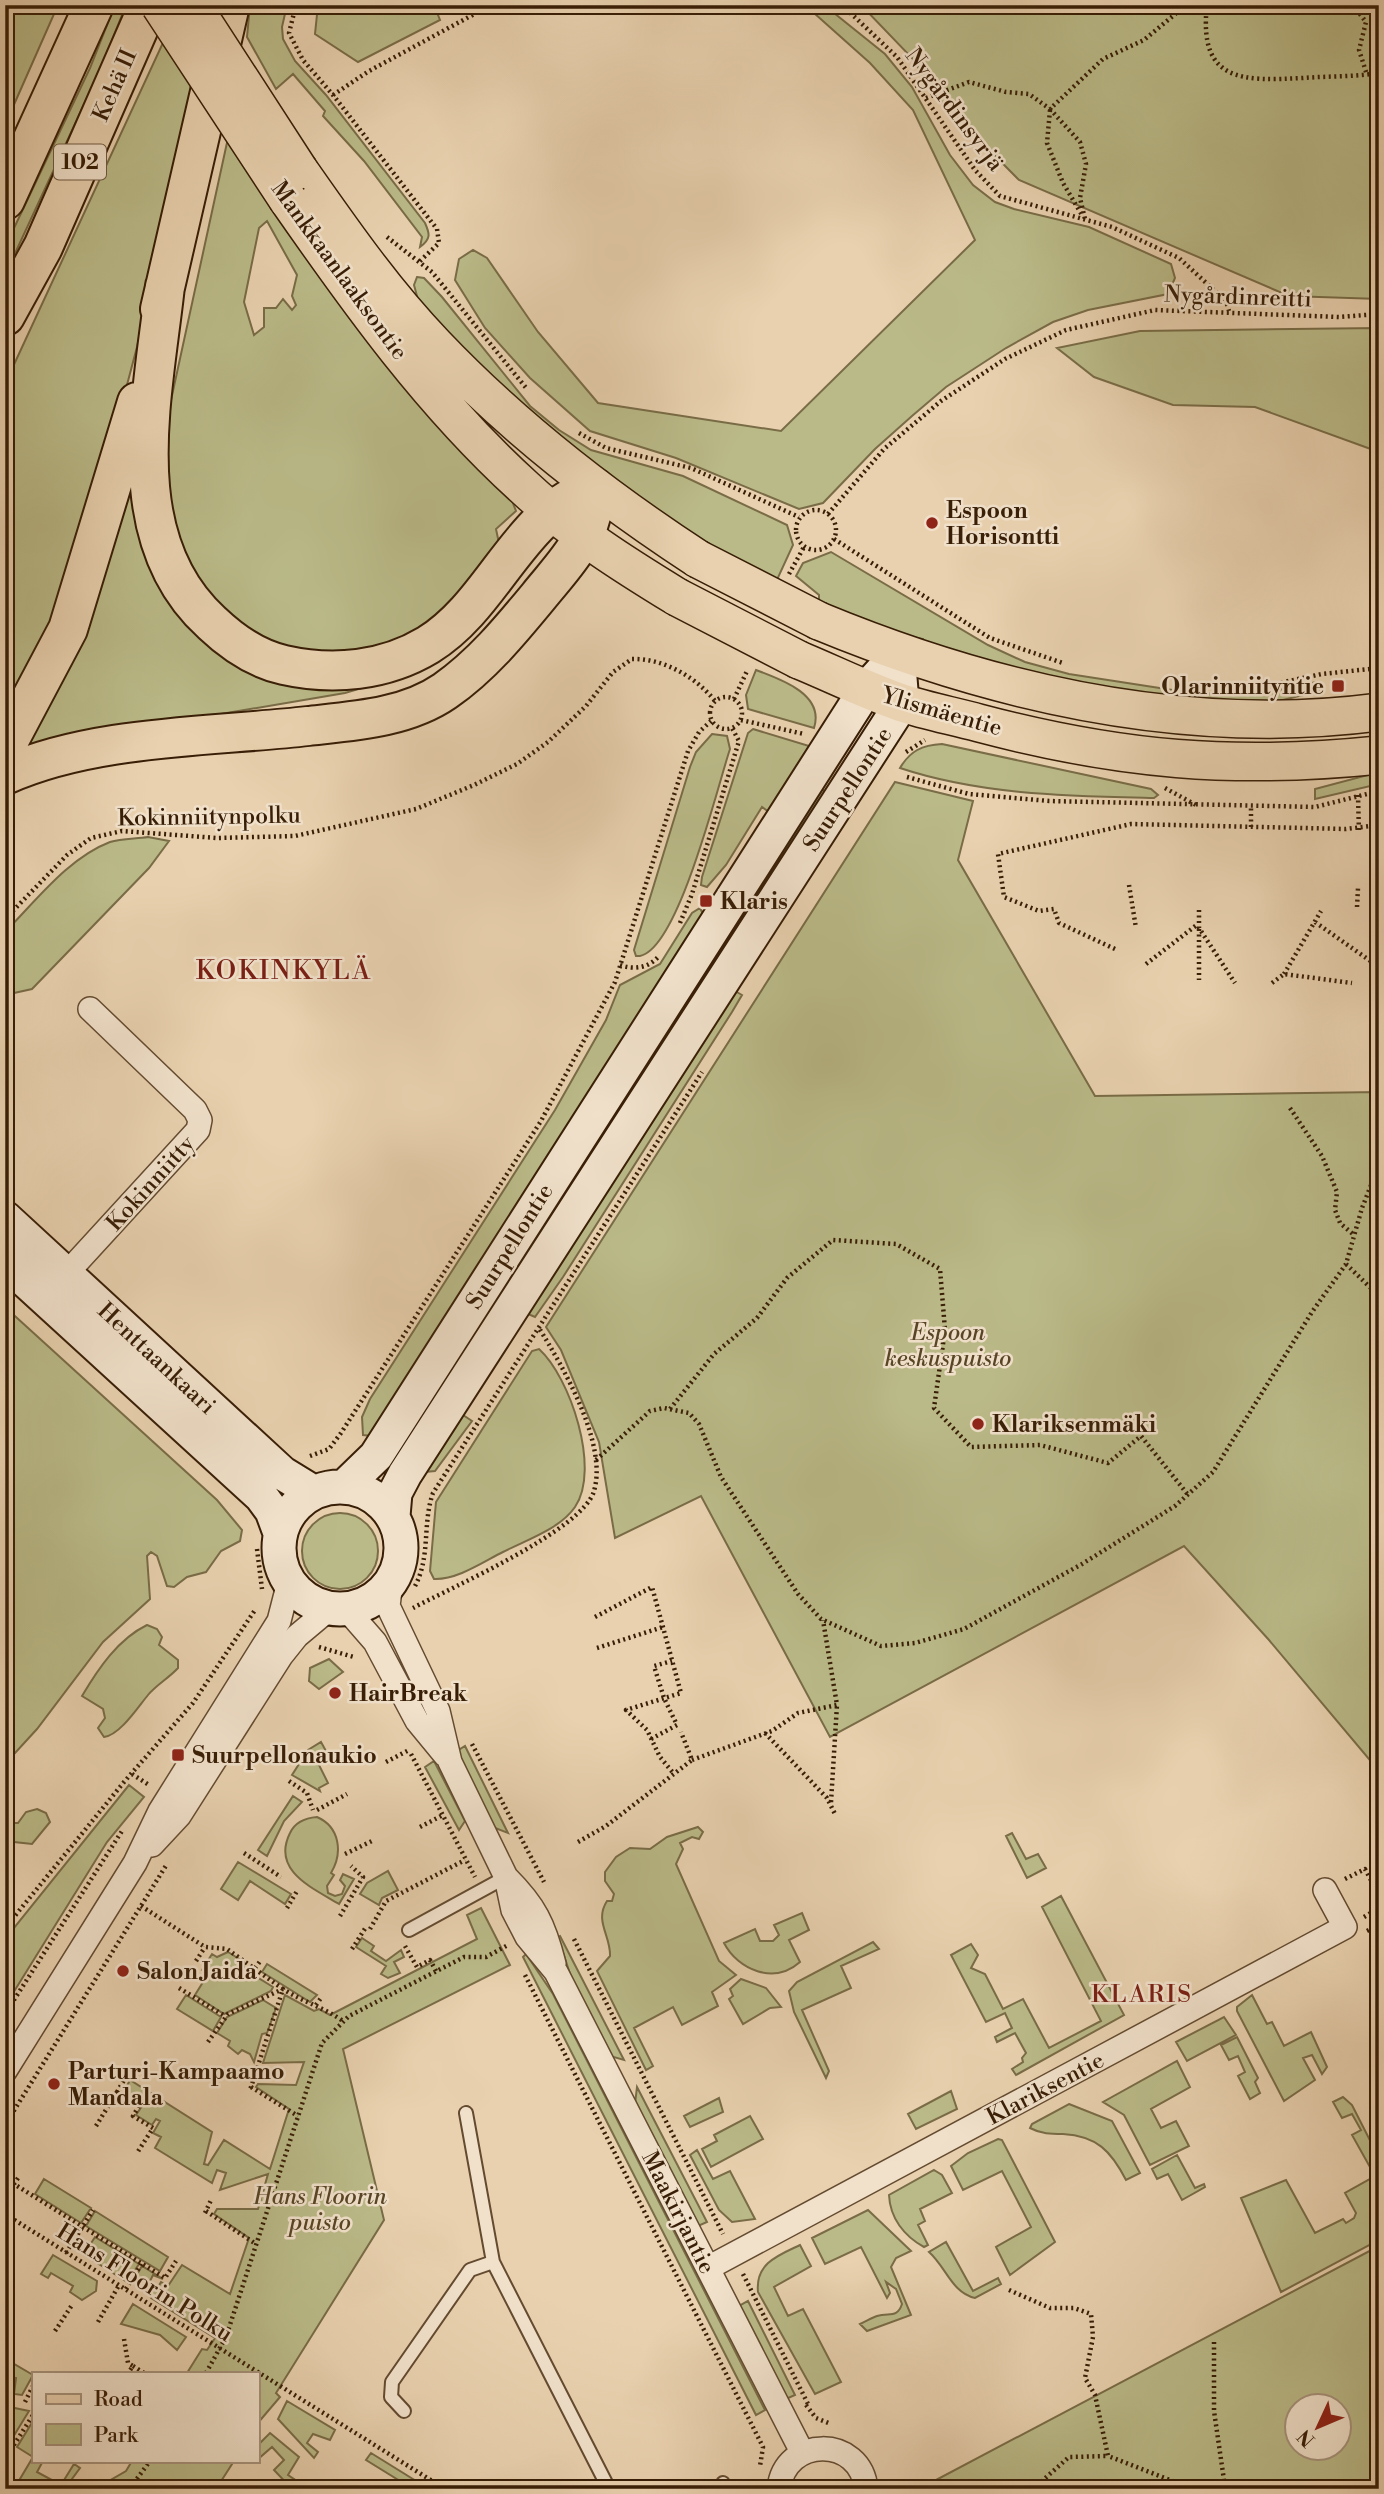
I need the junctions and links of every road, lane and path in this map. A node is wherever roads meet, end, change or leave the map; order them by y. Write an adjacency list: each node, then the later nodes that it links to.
1 (94, 5): 18 (highway, 102)
2 (149, 5): 25 (highway, Kehä II / 102)
3 (160, 5): 17 (main road, Mankkaanlaaksontie, bridge)
4 (192, 5): 17 (main road, Mankkaanlaaksontie, bridge)
5 (230, 5): 22 (highway)
6 (296, 5): 14 (path)
7 (491, 5): 14 (path)
8 (842, 5): 15 (path, Nygårdinsyrjä)
9 (1186, 5): 16 (path)
10 (1207, 5): 13 (path)
11 (1353, 5): 13 (path)
12 (1379, 73): 13 (path)
13 (1367, 75)
14 (333, 94): 21 (path)
15 (926, 98): 16 (path); 19 (path, Nygårdinsyrjä)
16 (1050, 109): 19 (path); 19 (path)
17 (293, 185): 28 (main road, Mankkaanlaaksontie); 29 (main road, Mankkaanlaaksontie)
18 (5, 200)
19 (1084, 219): 23 (path, Nygårdinsyrjä)
20 (381, 233): 21 (path)
21 (419, 262): 26 (path)
22 (166, 286): 29 (highway); 51 (highway)
23 (1229, 311): 24 (path, Nygårdinreitti); 30 (path, Nygårdinreitti)
24 (1379, 314)
25 (5, 316)
26 (531, 394)
27 (569, 428): 31 (path)
28 (595, 488): 29 (highway); 32 (highway); 36 (main road, Ylismäentie, bridge)
29 (550, 510): 32 (main road, Ylismäentie)
30 (828, 514): 31 (path); 33 (path)
31 (799, 517): 34 (path)
32 (585, 538): 41 (main road, Ylismäentie, bridge); 54 (highway)
33 (834, 539): 34 (path); 37 (path)
34 (804, 547): 35 (path)
35 (787, 578)
36 (898, 653): 41 (main road, Suurpellontie); 44 (main road, Suurpellontie); 45 (main road, Ylismäentie)
37 (1073, 665)
38 (1379, 668): 40 (path)
39 (747, 671): 42 (path)
40 (1256, 687)
41 (866, 689): 44 (main road, Ylismäentie); 98 (main road, Suurpellontie)
42 (734, 699): 43 (path); 46 (path)
43 (715, 701): 47 (path); 69 (path, Kokinniitynpolku)
44 (902, 703): 53 (main road, Ylismäentie); 100 (main road, Suurpellontie)
45 (1379, 712)
46 (740, 720): 48 (path); 49 (path)
47 (711, 721): 48 (path); 77 (path)
48 (732, 728): 73 (path)
49 (808, 736)
50 (932, 737): 52 (path)
51 (5, 748)
52 (903, 755)
53 (1379, 755)
54 (5, 775)
55 (907, 777): 59 (path)
56 (1155, 783): 59 (path)
57 (1379, 792): 58 (path)
58 (1358, 795): 60 (path); 63 (path)
59 (1196, 805): 60 (path)
60 (1251, 806): 62 (path)
61 (1379, 825): 63 (path)
62 (1251, 827): 63 (path); 74 (path)
63 (1359, 831)
64 (1129, 884): 72 (path)
65 (1358, 888): 66 (path)
66 (1357, 907)
67 (1199, 910): 71 (path)
68 (1321, 911): 70 (path)
69 (5, 919)
70 (1315, 922): 78 (path); 79 (path)
71 (1199, 926): 76 (path); 80 (path); 81 (path)
72 (1136, 928)
73 (674, 934)
74 (1115, 949)
75 (663, 952): 77 (path)
76 (1146, 964)
77 (620, 965): 96 (path)
78 (1379, 967)
79 (1284, 974): 82 (path); 83 (path)
80 (1199, 980)
81 (1235, 983)
82 (1272, 983)
83 (1352, 983)
84 (90, 1009): 92 (street, Kokinniitty)
85 (704, 1069): 94 (path)
86 (1290, 1108): 89 (path)
87 (1379, 1165): 89 (path)
88 (5, 1218): 92 (main road, Henttaankaari)
89 (1354, 1235): 91 (path)
90 (5, 1262): 92 (main road, Henttaankaari)
91 (1346, 1264): 93 (path); 99 (path)
92 (56, 1286): 98 (main road, Henttaankaari); 101 (main road, Henttaankaari)
93 (1379, 1296)
94 (539, 1328): 97 (path); 103 (path)
95 (670, 1409): 97 (path); 99 (path); 107 (path)
96 (297, 1457)
97 (596, 1460): 103 (path)
98 (329, 1490): 100 (main road); 101 (main road)
99 (1189, 1496): 107 (path)
100 (393, 1516): 103 (main road)
101 (267, 1534): 102 (main road); 104 (path)
102 (289, 1582): 105 (main road); 109 (street)
103 (403, 1594): 105 (main road); 123 (street, Maakirjantie)
104 (257, 1607): 109 (path); 147 (path)
105 (338, 1611): 109 (street); 123 (street, Maakirjantie)
106 (595, 1617): 108 (path)
107 (824, 1620): 114 (path)
108 (663, 1627): 110 (path); 112 (path)
109 (288, 1628): 111 (path); 170 (street)
110 (597, 1648)
111 (358, 1660)
112 (672, 1661): 113 (path); 113 (path)
113 (664, 1698): 117 (path); 117 (path)
114 (837, 1705): 116 (path); 127 (path)
115 (681, 1732): 121 (path)
116 (765, 1733): 121 (path); 127 (path)
117 (651, 1739): 124 (path)
118 (404, 1741): 120 (path)
119 (471, 1742): 143 (path)
120 (409, 1750): 122 (path); 129 (path)
121 (692, 1760): 124 (path)
122 (386, 1762)
123 (450, 1762): 139 (street, Maakirjantie)
124 (674, 1774): 133 (path)
125 (289, 1781): 126 (path)
126 (347, 1794)
127 (831, 1805): 128 (path)
128 (835, 1814)
129 (443, 1815): 131 (path); 136 (path)
130 (126, 1827): 165 (path)
131 (420, 1828)
132 (372, 1841): 135 (path)
133 (578, 1842)
134 (244, 1853): 138 (path)
135 (345, 1854)
136 (466, 1860): 140 (path); 153 (path)
137 (351, 1866): 146 (path)
138 (281, 1877)
139 (506, 1877): 140 (lane); 189 (street, Maakirjantie)
140 (481, 1890): 148 (lane)
141 (1325, 1890): 185 (street, Klariksentie)
142 (297, 1891): 145 (path)
143 (550, 1892)
144 (141, 1906): 152 (path)
145 (287, 1908)
146 (340, 1916)
147 (5, 1928)
148 (409, 1930)
149 (570, 1932): 185 (path)
150 (506, 1938): 151 (path)
151 (509, 1945): 154 (path); 160 (path)
152 (205, 1947): 156 (path); 159 (path)
153 (352, 1949)
154 (515, 1954)
155 (261, 1960): 159 (path)
156 (196, 1961)
157 (520, 1964): 214 (path)
158 (417, 1967): 160 (path)
159 (255, 1968): 162 (path)
160 (436, 1972): 167 (path)
161 (179, 1988): 166 (path)
162 (283, 1989): 164 (path); 166 (path); 174 (path)
163 (321, 1998): 164 (path)
164 (316, 2005): 167 (path)
165 (5, 2014)
166 (225, 2016): 168 (path)
167 (343, 2021): 174 (path)
168 (208, 2042)
169 (47, 2057): 175 (path)
170 (5, 2071)
171 (124, 2080): 172 (path)
172 (117, 2092): 176 (path); 177 (path)
173 (466, 2113): 187 (lane)
174 (298, 2116): 183 (path)
175 (6, 2122)
176 (96, 2126)
177 (137, 2152)
178 (18, 2178): 182 (path)
179 (212, 2198): 183 (path)
180 (93, 2210): 182 (path)
181 (5, 2214): 184 (path, Hans Floorin Polku)
182 (83, 2226): 184 (path); 188 (path)
183 (256, 2244): 198 (path)
184 (66, 2253): 190 (path, Hans Floorin Polku)
185 (734, 2254): 189 (street, Klariksentie); 207 (path)
186 (176, 2261): 188 (path)
187 (492, 2262): 208 (lane); 218 (lane)
188 (142, 2263): 191 (path)
189 (708, 2268): 210 (street, Maakirjantie)
190 (119, 2285): 191 (path, Hans Floorin Polku); 194 (path)
191 (126, 2289): 198 (path, Hans Floorin Polku)
192 (1009, 2290): 211 (path)
193 (72, 2305): 195 (path)
194 (98, 2322)
195 (55, 2331)
196 (124, 2339): 199 (path)
197 (1214, 2342): 215 (path)
198 (221, 2350): 202 (path); 203 (path, Hans Floorin Polku)
199 (133, 2366): 200 (path); 201 (path)
200 (129, 2372)
201 (142, 2372)
202 (207, 2372)
203 (256, 2372)
204 (259, 2374): 217 (path, Hans Floorin Polku)
205 (32, 2388): 206 (path)
206 (25, 2402)
207 (808, 2404)
208 (404, 2411)
209 (32, 2417): 212 (path)
210 (802, 2452): 219 (street); 220 (street)
211 (1108, 2456): 215 (path); 222 (path)
212 (5, 2459)
213 (149, 2462): 216 (path)
214 (759, 2473)
215 (1225, 2487): 223 (path)
216 (124, 2489)
217 (445, 2489)
218 (609, 2489)
219 (779, 2489)
220 (866, 2489)
221 (982, 2489): 222 (path)
222 (1030, 2489)
223 (1263, 2489)

